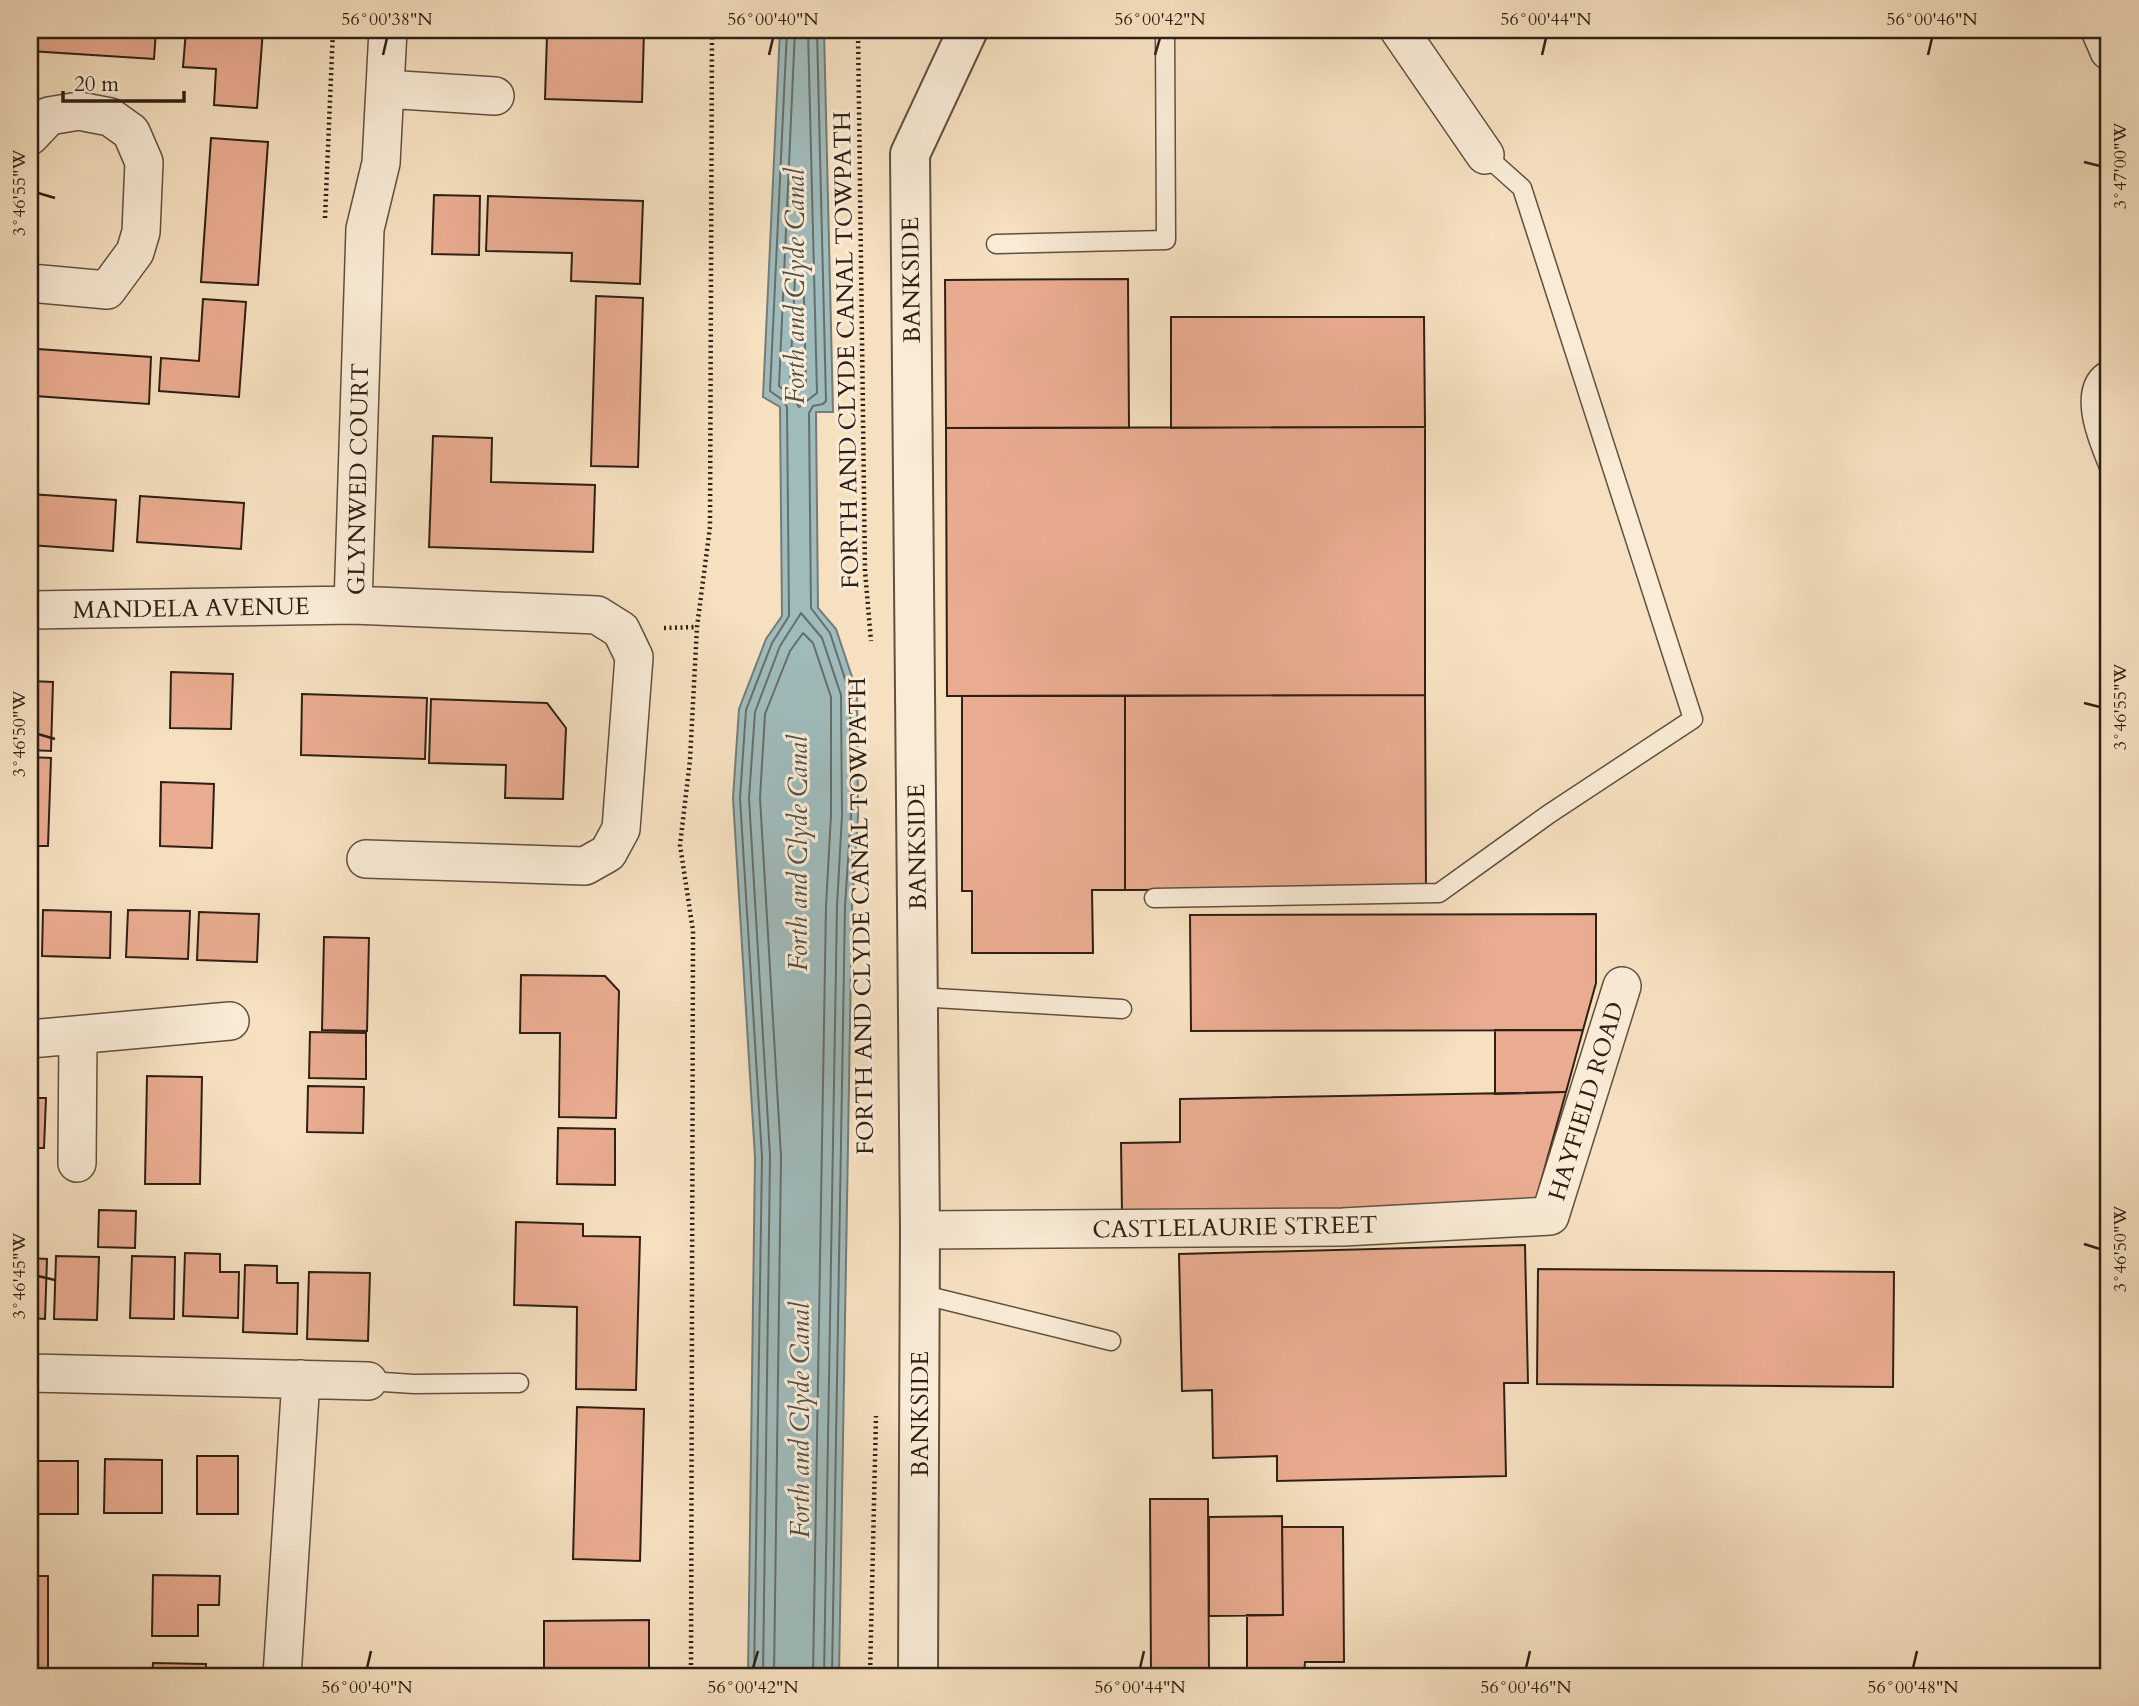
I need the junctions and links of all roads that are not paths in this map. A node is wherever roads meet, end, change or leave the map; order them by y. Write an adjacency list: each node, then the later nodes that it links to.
1 (388, 30): 7 (street, GLYNWED COURT)
2 (968, 30): 20 (street, BANKSIDE)
3 (1165, 30): 11 (lane)
4 (1399, 30): 10 (street)
5 (2099, 30): 6 (street)
6 (2109, 51)
7 (385, 89): 8 (street); 15 (street, GLYNWED COURT)
8 (495, 96)
9 (30, 136): 12 (street)
10 (1485, 155): 18 (lane)
11 (996, 244)
12 (30, 283)
13 (2109, 369): 14 (lane)
14 (2109, 467)
15 (353, 606): 16 (street, MANDELA AVENUE); 17 (street, GLYNWED COURT)
16 (30, 610)
17 (366, 859)
18 (1154, 898)
19 (1622, 986): 26 (street, HAYFIELD ROAD)
20 (918, 997): 21 (lane); 27 (street, BANKSIDE)
21 (1122, 1009)
22 (230, 1021): 23 (street)
23 (78, 1036): 24 (street); 25 (street)
24 (30, 1039)
25 (77, 1163)
26 (1550, 1216): 27 (street, CASTLELAURIE STREET)
27 (920, 1230): 28 (street, BANKSIDE)
28 (920, 1294): 29 (lane); 35 (street, BANKSIDE)
29 (1111, 1342)
30 (30, 1373): 31 (street)
31 (300, 1379): 32 (street); 34 (street)
32 (368, 1381): 33 (lane)
33 (519, 1383)
34 (282, 1676)
35 (918, 1676)

